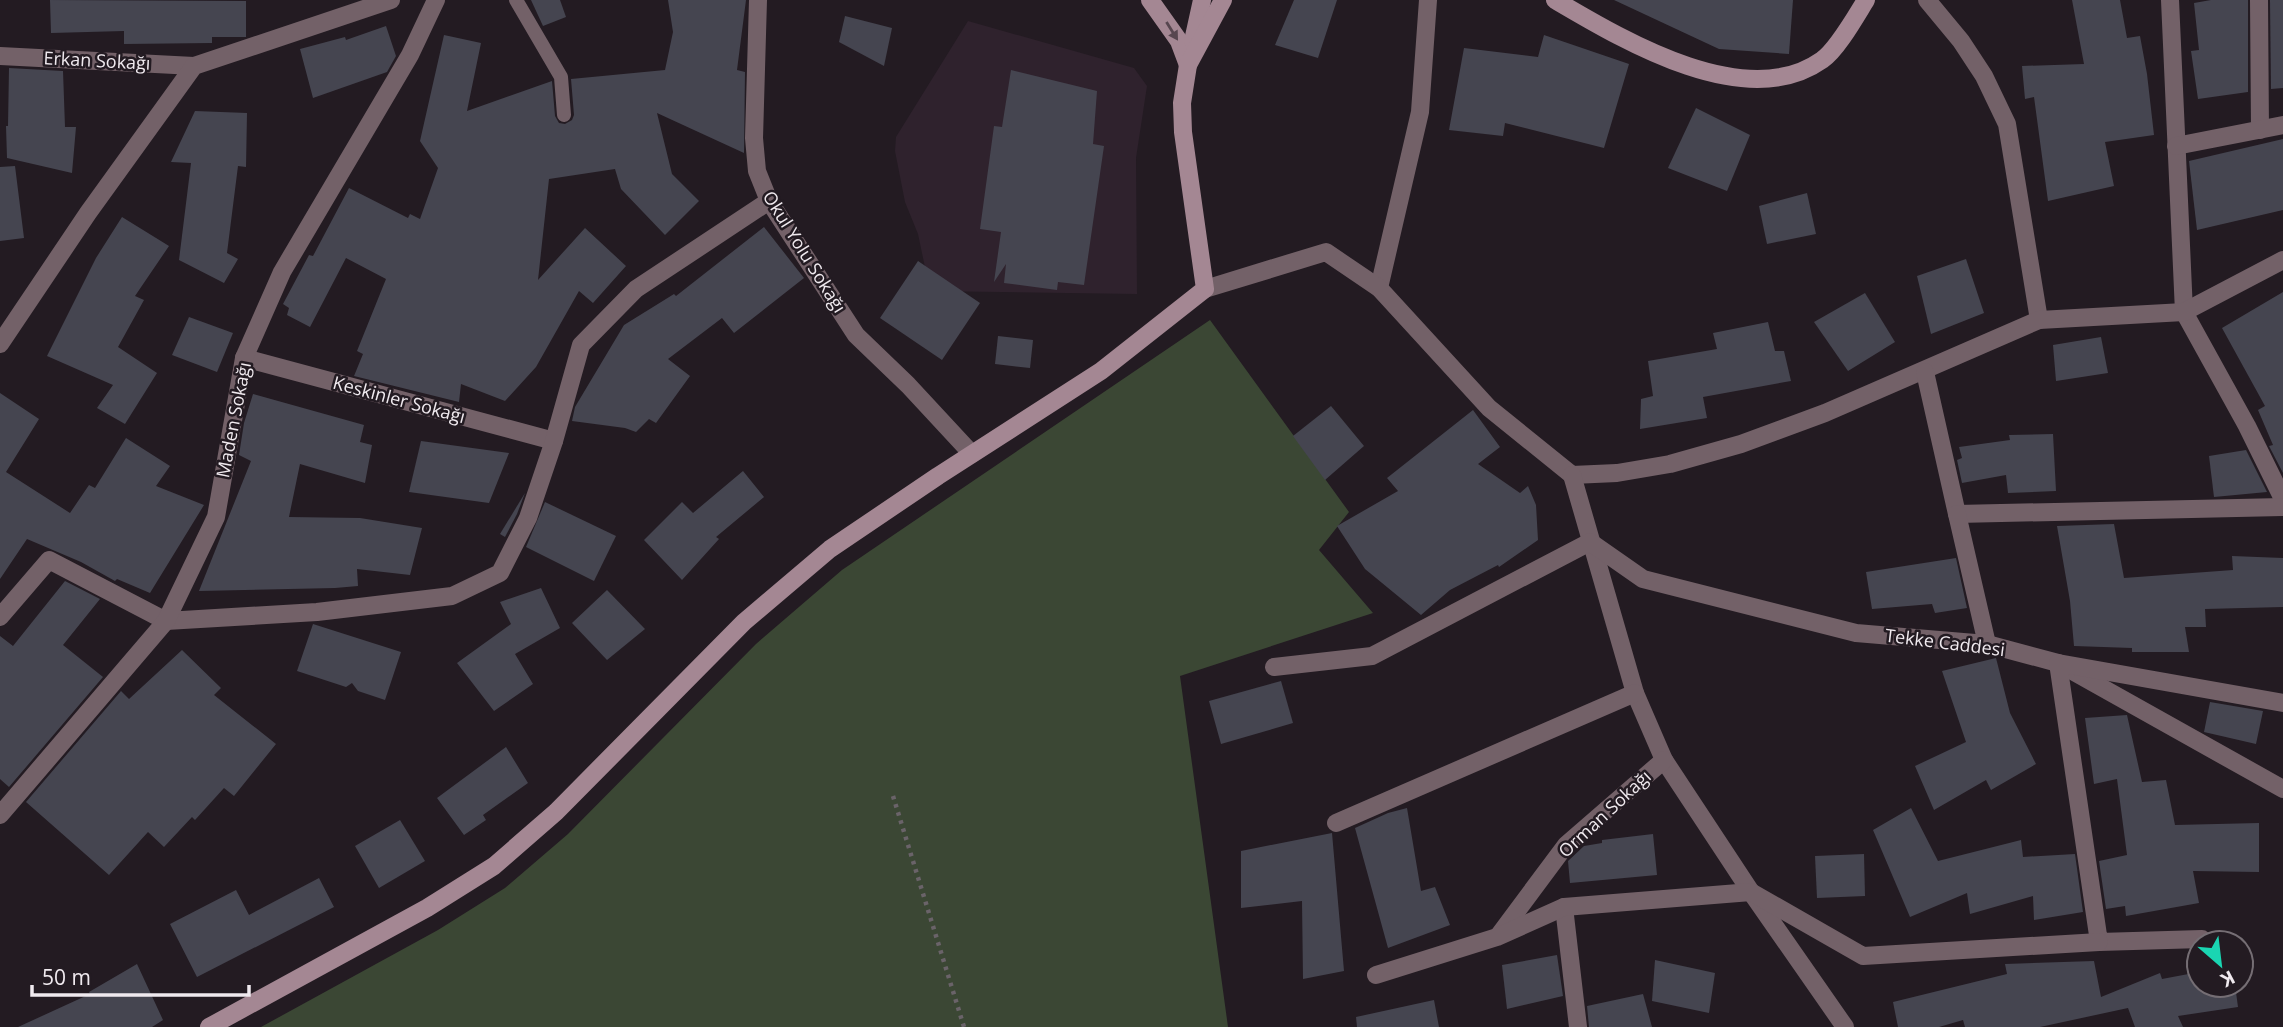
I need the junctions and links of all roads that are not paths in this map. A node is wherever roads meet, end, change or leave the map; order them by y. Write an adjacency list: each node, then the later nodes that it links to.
1 (336, 0): 15 (street)
2 (391, 0): 15 (street)
3 (436, 0): 30 (street, Maden Sokağı)
4 (516, 0): 19 (lane)
5 (758, 0): 23 (street, Okul Yolu Sokağı)
6 (1150, 0): 17 (main road, one-way to 17)
7 (1202, 0): 17 (main road)
8 (1223, 0): 17 (main road)
9 (1428, 0): 25 (street)
10 (1555, 0): 11 (main road)
11 (1866, 0)
12 (1927, 0): 28 (street)
13 (2170, 0): 22 (street)
14 (2259, 0): 21 (street)
15 (350, 14): 18 (street)
16 (0, 56): 18 (street, Erkan Sokağı)
17 (1188, 65): 26 (main road)
18 (194, 66): 29 (street)
19 (564, 115)
20 (2283, 125): 21 (street)
21 (2260, 130): 22 (street)
22 (2176, 146): 27 (street)
23 (769, 201): 32 (street); 33 (street, Okul Yolu Sokağı)
24 (2283, 260): 27 (street)
25 (1378, 288): 26 (street); 34 (street)
26 (1205, 289): 33 (main road)
27 (2184, 312): 28 (street); 35 (street)
28 (2039, 320): 31 (street)
29 (0, 344)
30 (244, 358): 32 (street, Keskinler Sokağı); 40 (street, Maden Sokağı)
31 (1925, 372): 34 (street); 37 (street)
32 (554, 441): 40 (street)
33 (972, 454): 56 (main road)
34 (1572, 475): 38 (street)
35 (2283, 499)
36 (2283, 507): 37 (street)
37 (1957, 514): 41 (street)
38 (1590, 542): 41 (street, Tekke Caddesi); 43 (street); 44 (street)
39 (0, 617): 40 (street)
40 (166, 621): 48 (street, Maden Sokağı)
41 (1987, 645): 42 (street, Tekke Caddesi)
42 (2058, 663): 45 (street); 47 (street, Tekke Caddesi); 54 (street)
43 (1274, 667)
44 (1635, 693): 46 (street); 49 (street)
45 (2283, 703)
46 (1664, 760): 50 (street); 52 (street, Orman Sokağı)
47 (2283, 789)
48 (0, 814)
49 (1336, 823)
50 (1751, 892): 51 (street); 54 (street); 58 (street)
51 (1564, 907): 52 (street); 57 (street)
52 (1497, 937): 55 (street)
53 (2185, 940): 54 (street)
54 (2099, 942)
55 (1376, 975)
56 (209, 1027)
57 (1578, 1027)
58 (1845, 1027)

